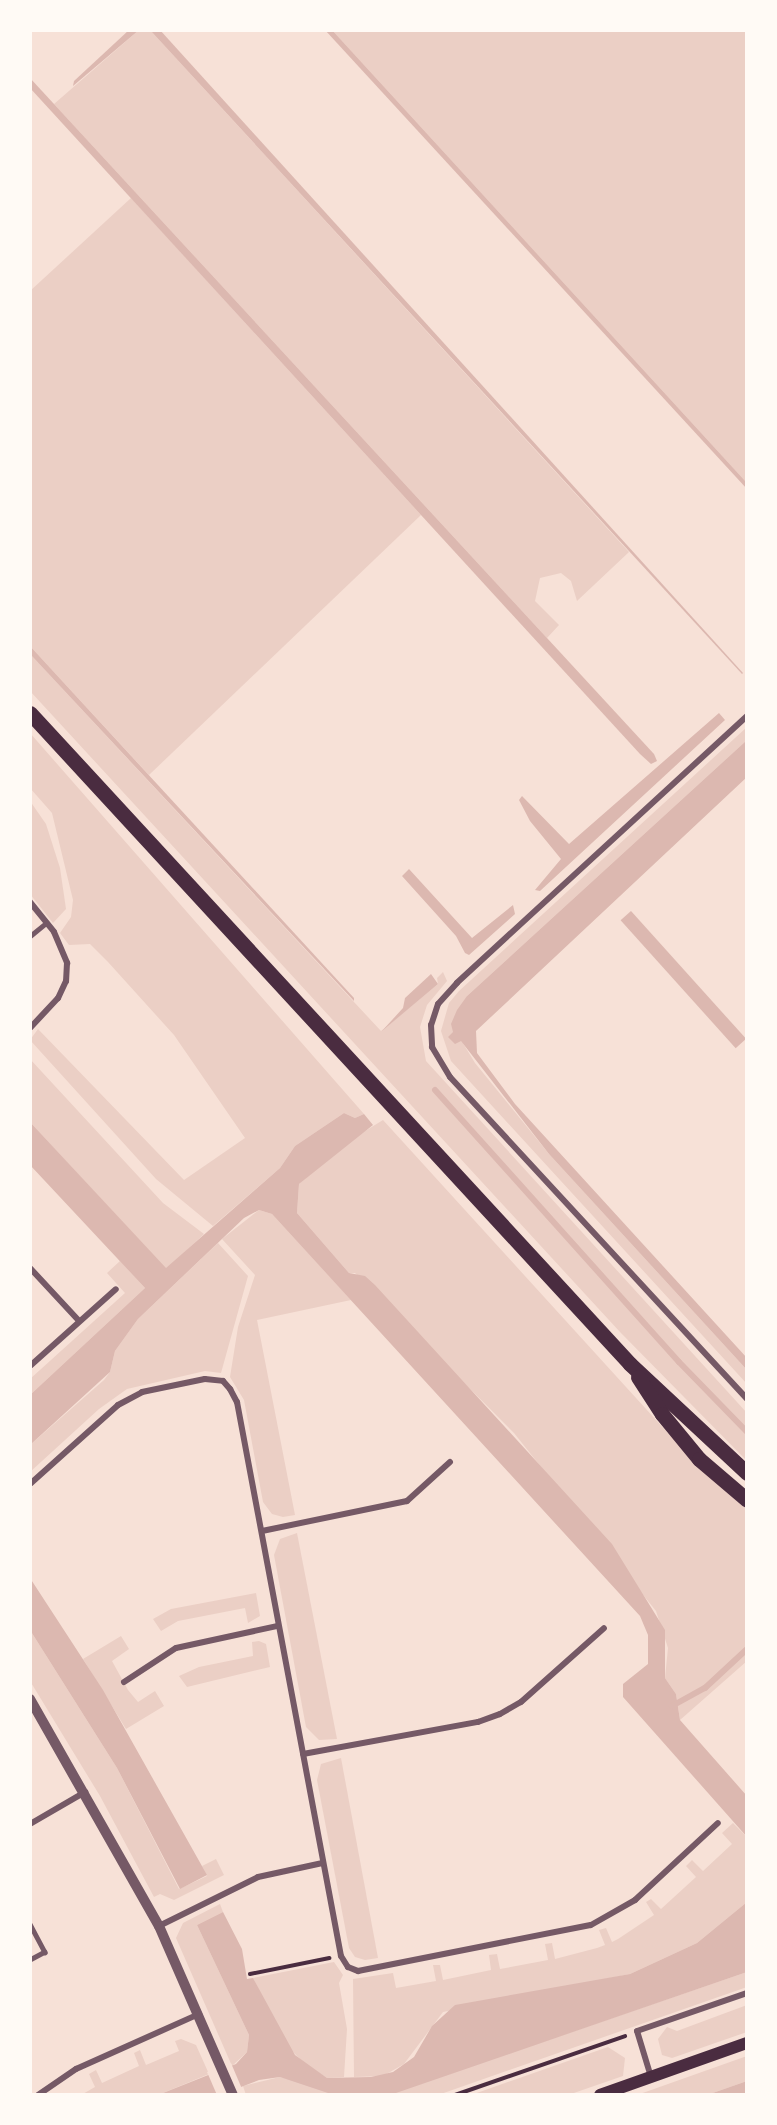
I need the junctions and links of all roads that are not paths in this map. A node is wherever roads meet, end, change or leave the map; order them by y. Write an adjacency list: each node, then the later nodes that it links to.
1 (30, 713): 10 (main road)
2 (747, 716): 12 (street)
3 (30, 902): 4 (street)
4 (46, 922): 5 (lane); 6 (street)
5 (30, 936)
6 (30, 1028)
7 (30, 1268): 9 (street)
8 (116, 1289): 9 (street)
9 (79, 1321): 11 (street)
10 (630, 1364): 14 (main road); 16 (main road)
11 (30, 1366)
12 (747, 1399)
13 (450, 1462): 17 (street)
14 (747, 1473)
15 (30, 1484): 17 (street)
16 (747, 1500)
17 (262, 1531): 18 (street)
18 (276, 1626): 20 (street); 22 (street)
19 (604, 1628): 22 (street)
20 (124, 1682)
21 (30, 1699): 23 (street)
22 (303, 1754): 26 (street)
23 (86, 1791): 25 (street); 28 (street)
24 (718, 1823): 26 (street)
25 (30, 1824)
26 (323, 1863): 28 (street)
27 (30, 1924): 29 (lane)
28 (159, 1926): 31 (street)
29 (30, 1959)
30 (747, 1993): 33 (street)
31 (200, 2014): 34 (street); 35 (street)
32 (747, 2043): 33 (main road)
33 (651, 2077): 36 (main road)
34 (38, 2095)
35 (233, 2095)
36 (600, 2095)

